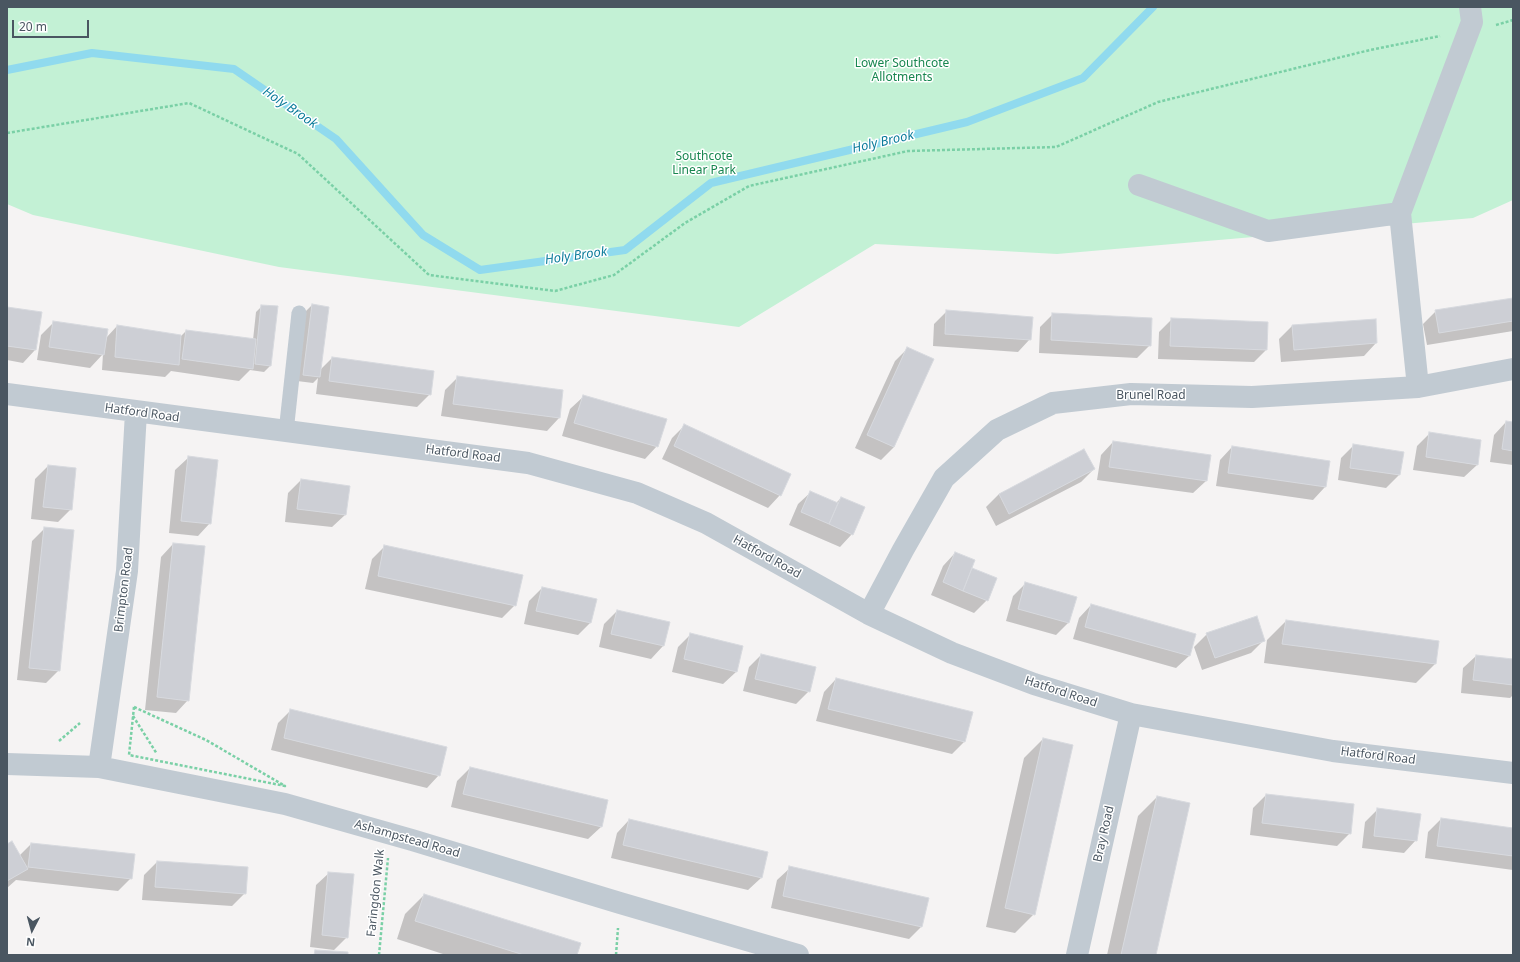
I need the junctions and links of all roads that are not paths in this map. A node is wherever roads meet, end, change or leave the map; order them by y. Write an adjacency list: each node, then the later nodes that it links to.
1 (1470, 7): 3 (street)
2 (1139, 185): 3 (street)
3 (1400, 213): 6 (street)
4 (299, 313): 9 (lane)
5 (1513, 369): 6 (street, Brunel Road)
6 (1418, 387): 10 (street, Brunel Road)
7 (7, 394): 8 (street, Hatford Road)
8 (136, 412): 9 (street, Hatford Road); 13 (street, Brimpton Road)
9 (286, 432): 10 (street, Hatford Road)
10 (869, 614): 11 (street, Hatford Road)
11 (1131, 714): 14 (street, Hatford Road); 16 (street, Bray Road)
12 (7, 764): 13 (street, Ashampstead Road)
13 (100, 766): 15 (street, Ashampstead Road)
14 (1513, 773)
15 (798, 955)
16 (1077, 955)

